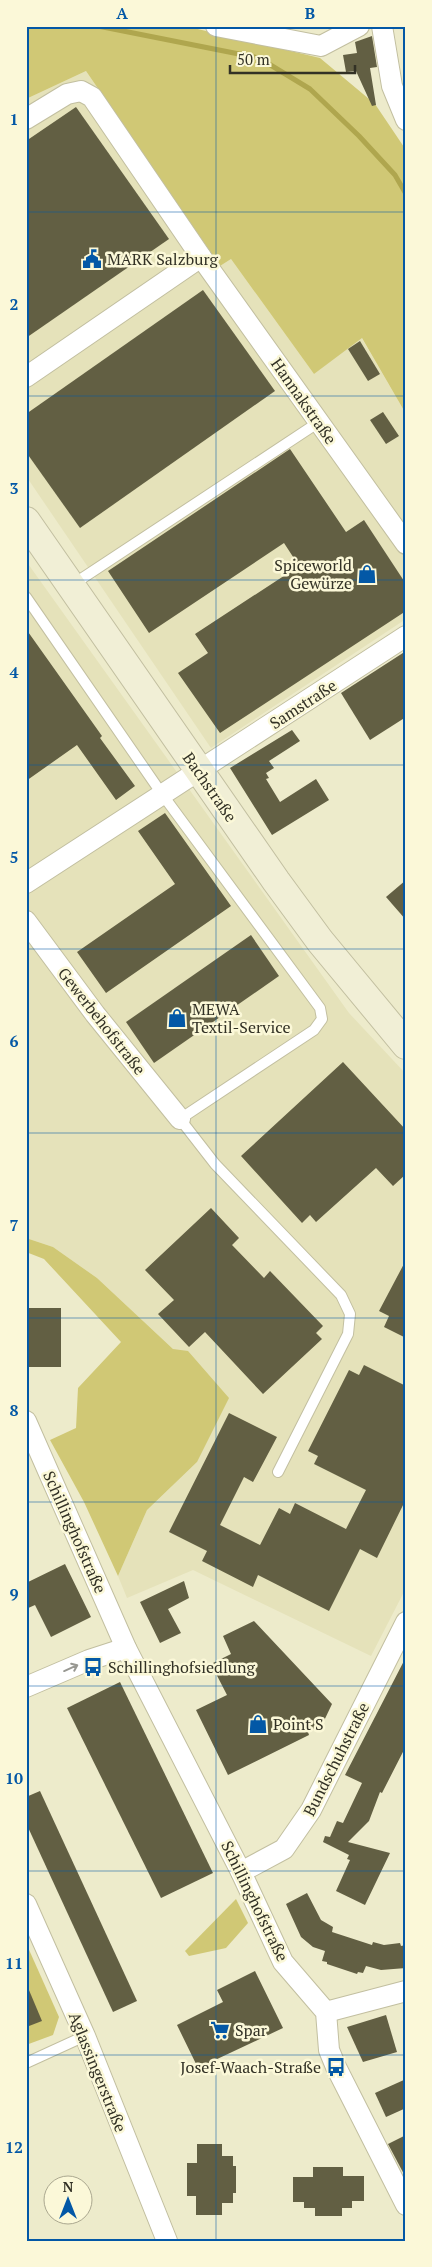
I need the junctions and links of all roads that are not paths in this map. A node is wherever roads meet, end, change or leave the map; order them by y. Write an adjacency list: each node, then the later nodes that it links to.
1 (216, 26): 2 (street)
2 (358, 26)
3 (382, 26): 4 (street)
4 (399, 86): 6 (street)
5 (26, 119): 7 (street, Hannakstraße)
6 (406, 120)
7 (201, 257): 8 (street); 9 (street, Hannakstraße)
8 (26, 377)
9 (319, 422): 11 (street, Hannakstraße); 12 (lane)
10 (26, 521): 12 (street, Bachstraße)
11 (406, 544)
12 (71, 585): 15 (street, Bachstraße)
13 (28, 603): 16 (lane)
14 (406, 636): 15 (street, Samstraße)
15 (199, 772): 16 (street); 19 (street, Bachstraße)
16 (162, 794): 17 (street); 20 (lane)
17 (26, 883)
18 (26, 921): 20 (street, Gewerbehofstraße)
19 (406, 1045)
20 (180, 1119): 23 (lane)
21 (26, 1421): 22 (street, Schillinghofstraße)
22 (32, 1447): 25 (street, Schillinghofstraße)
23 (278, 1472)
24 (406, 1622): 27 (street, Bundschuhstraße)
25 (126, 1648): 26 (street, one-way to 25); 27 (street, Schillinghofstraße)
26 (26, 1687)
27 (241, 1872): 30 (street, Schillinghofstraße)
28 (26, 1904): 31 (street, Aglassingerstraße)
29 (406, 1991): 30 (street)
30 (326, 2012): 33 (street)
31 (85, 2036): 32 (lane); 34 (street, Aglassingerstraße)
32 (26, 2062)
33 (406, 2205)
34 (167, 2241)

